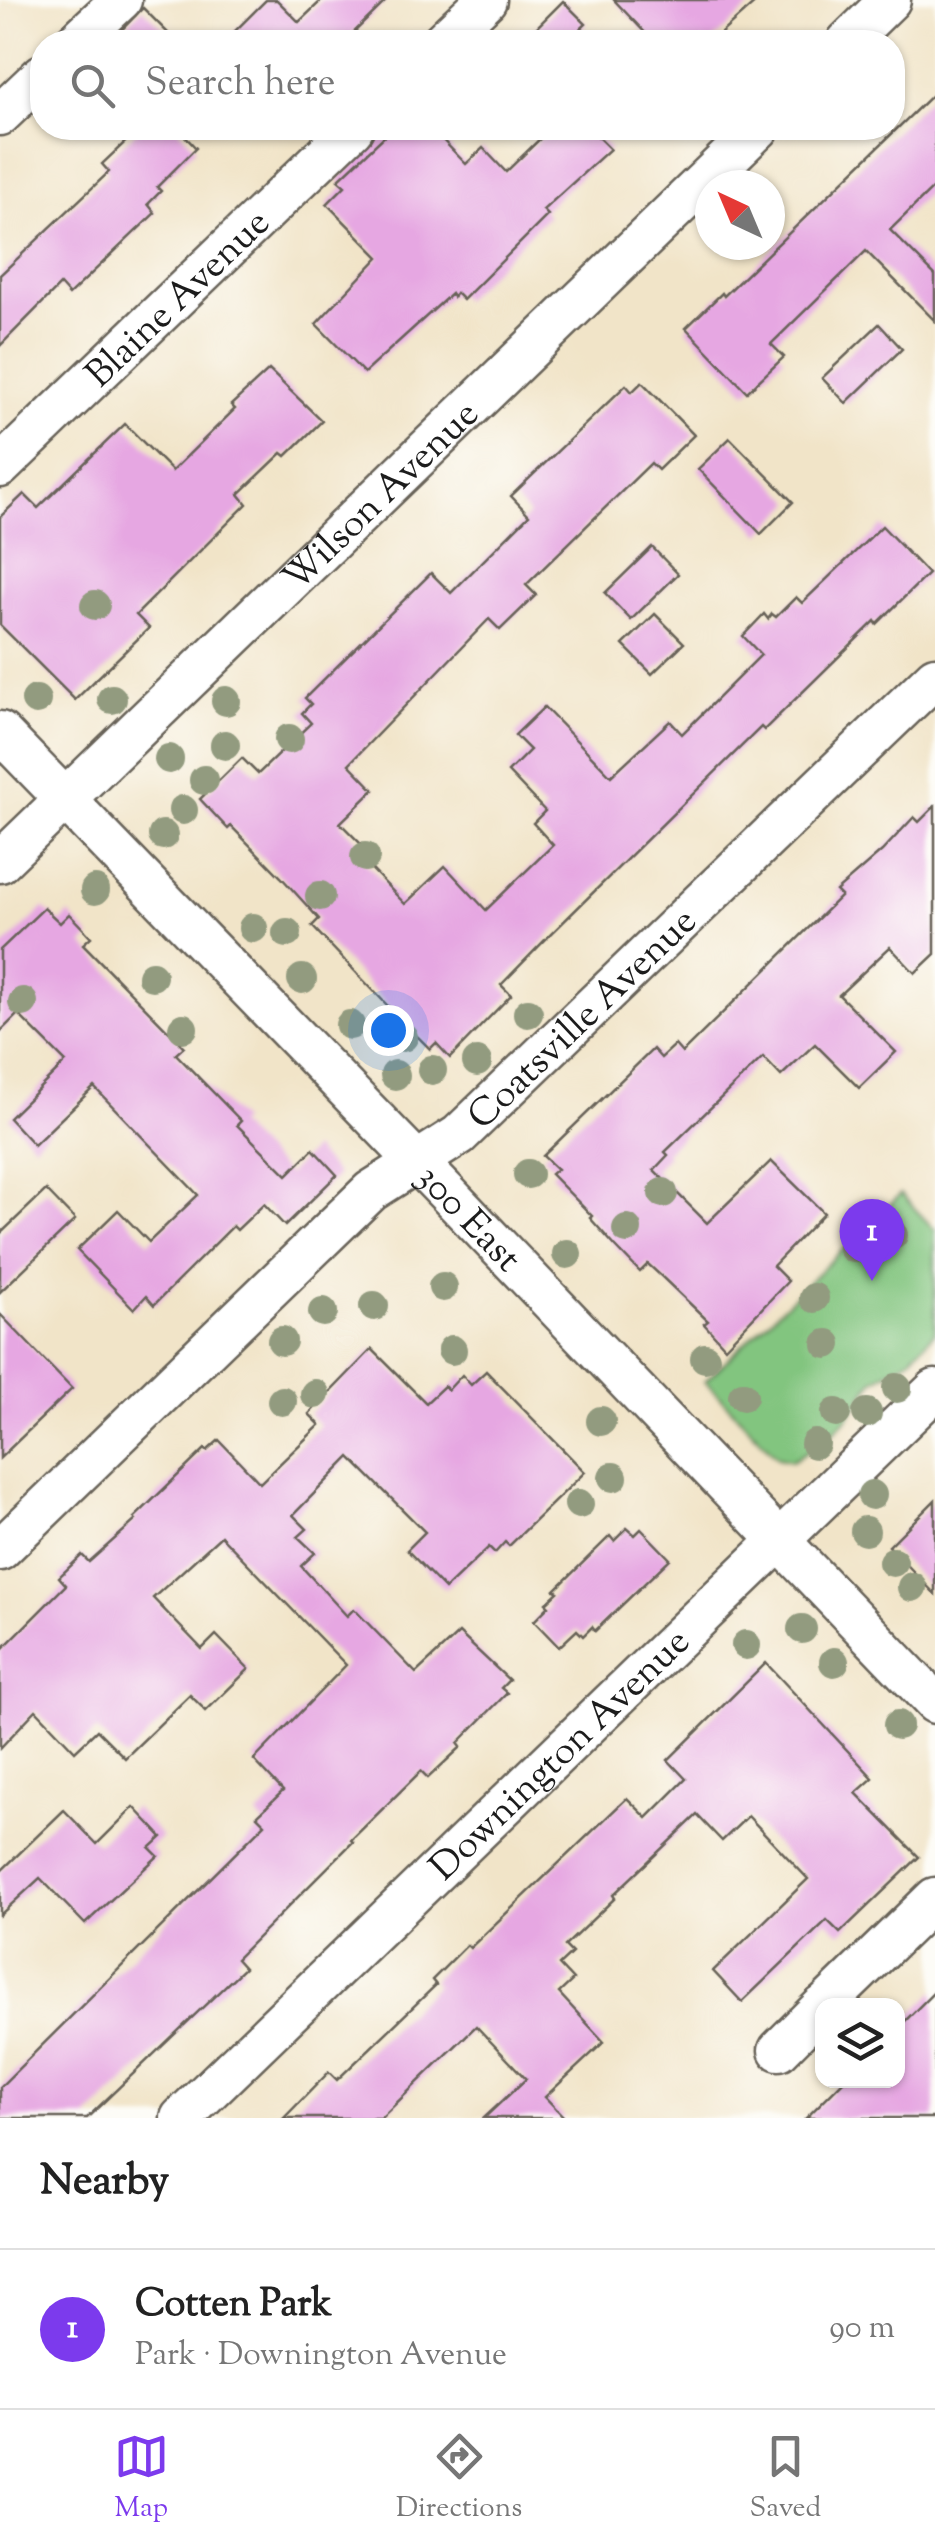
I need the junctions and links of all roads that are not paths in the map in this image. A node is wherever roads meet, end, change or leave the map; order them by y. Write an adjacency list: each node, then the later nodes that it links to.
1 (120, 0): 4 (street)
2 (486, 0): 5 (street)
3 (890, 0): 6 (street)
4 (89, 30)
5 (455, 30)
6 (859, 30)
7 (30, 86): 8 (street)
8 (0, 115)
9 (341, 140): 11 (street, Blaine Avenue)
10 (747, 140): 14 (street, Wilson Avenue)
11 (0, 467)
12 (935, 677): 16 (street, Coatsville Avenue)
13 (0, 732): 14 (street, 300 East)
14 (65, 799): 15 (street, Wilson Avenue); 16 (street, 300 East)
15 (0, 862)
16 (416, 1160): 18 (street, 300 East); 19 (street, Coatsville Avenue)
17 (935, 1390): 18 (street, Downington Avenue)
18 (780, 1540): 20 (street, 300 East); 25 (street, Downington Avenue)
19 (0, 1550)
20 (935, 1704)
21 (935, 1898): 22 (street)
22 (831, 1998)
23 (815, 2014): 24 (street)
24 (778, 2050)
25 (181, 2118)

